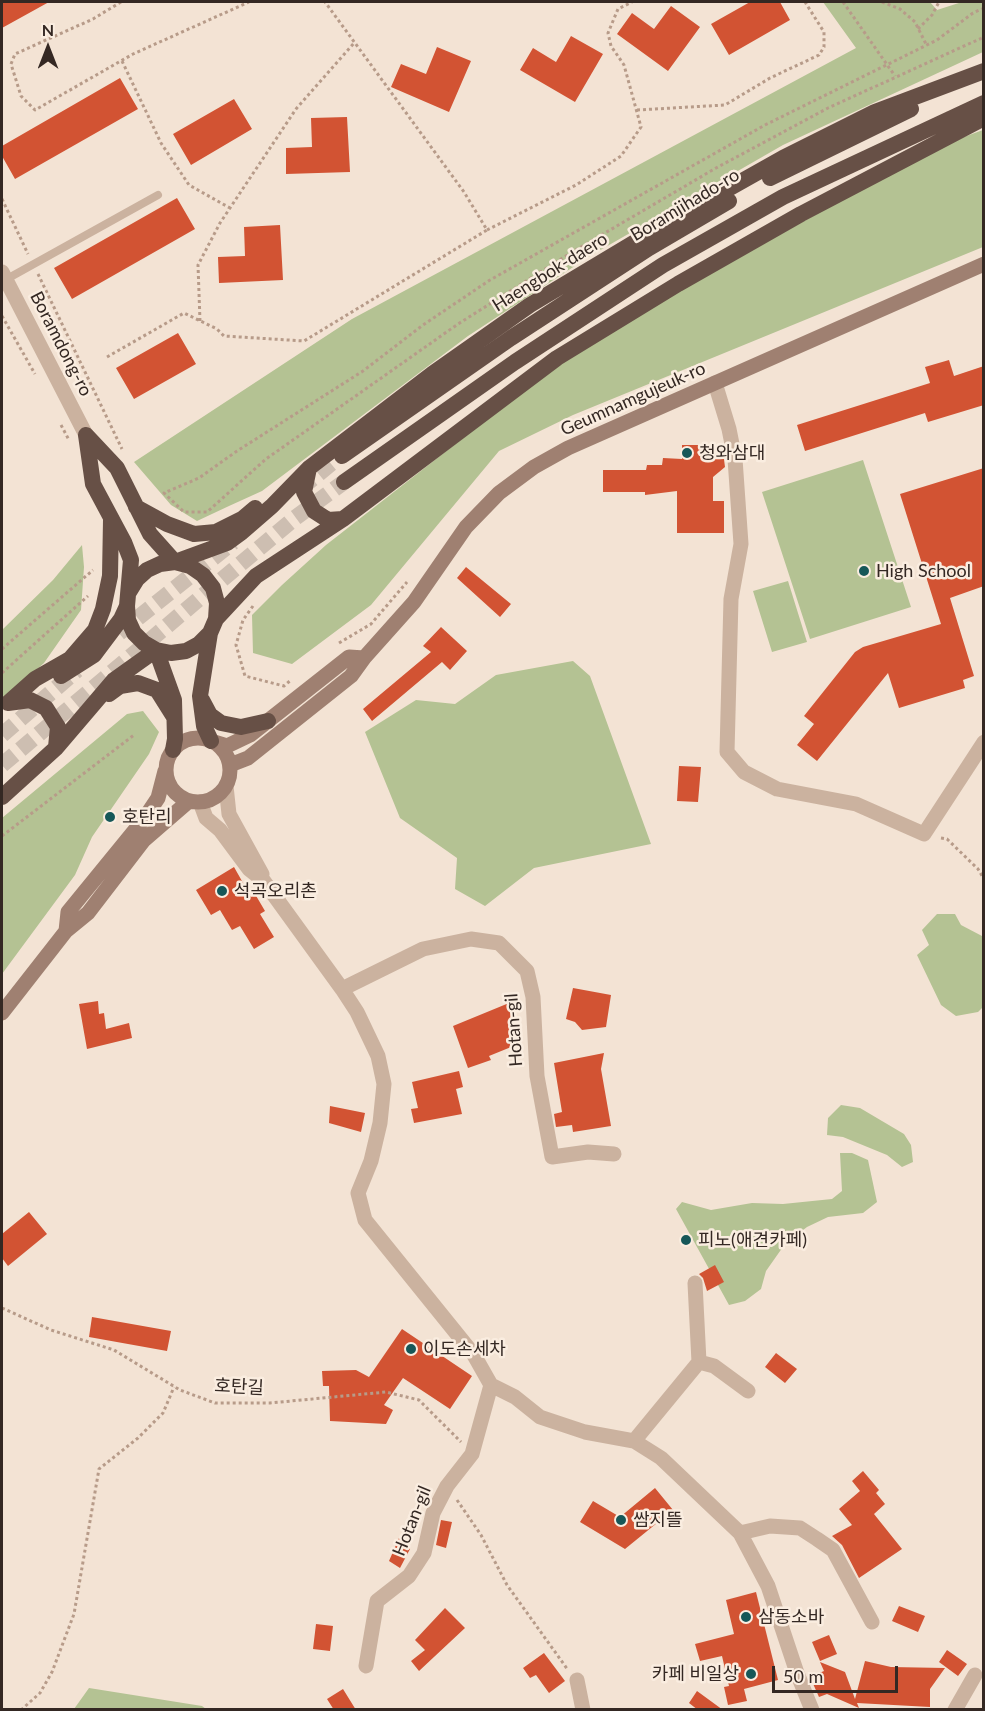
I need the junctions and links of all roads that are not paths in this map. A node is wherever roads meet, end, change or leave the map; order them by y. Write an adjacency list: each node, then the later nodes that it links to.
1 (984, 72): 9 (highway, Boramjihado-ro); 10 (highway, Haengbok-daero)
2 (984, 103): 11 (highway)
3 (984, 118): 14 (highway)
4 (158, 195): 6 (lane)
5 (984, 264): 7 (main road, Geumnamgujeuk-ro)
6 (3, 276): 8 (street, Boramdong-ro)
7 (715, 383): 19 (main road, Geumnamgujeuk-ro); 26 (street)
8 (86, 435): 12 (highway); 13 (highway)
9 (334, 461)
10 (304, 472): 12 (highway); 14 (highway); 15 (highway, Haengbok-daero)
11 (344, 482)
12 (136, 507): 15 (highway)
13 (111, 519): 16 (highway); 22 (highway)
14 (343, 519): 17 (highway)
15 (175, 562): 16 (highway); 17 (highway)
16 (128, 599): 18 (highway); 22 (highway)
17 (213, 626): 18 (highway); 20 (highway)
18 (156, 650): 21 (highway); 23 (highway)
19 (364, 658): 24 (main road); 29 (main road, Geumnamgujeuk-ro)
20 (200, 696): 24 (highway); 25 (highway)
21 (91, 705): 23 (highway); 27 (highway)
22 (5, 706): 27 (highway)
23 (174, 717): 28 (highway)
24 (268, 721): 25 (main road)
25 (211, 741): 28 (main road); 29 (main road)
26 (984, 742)
27 (56, 748): 32 (highway)
28 (173, 750): 30 (main road)
29 (230, 765): 31 (main road)
30 (166, 770): 33 (main road); 35 (main road)
31 (226, 786): 33 (main road); 34 (street)
32 (2, 797)
33 (195, 801): 34 (street); 35 (main road)
34 (263, 880): 36 (street)
35 (66, 931): 37 (main road)
36 (342, 989): 38 (street, Hotan-gil); 41 (street)
37 (2, 1013)
38 (614, 1154)
39 (695, 1283): 40 (street)
40 (699, 1362): 42 (street); 43 (street)
41 (491, 1385): 43 (street); 46 (street, Hotan-gil)
42 (748, 1390)
43 (634, 1441): 44 (street)
44 (740, 1533): 45 (street); 50 (street)
45 (872, 1622)
46 (366, 1666)
47 (975, 1675): 51 (street)
48 (578, 1680): 49 (street)
49 (583, 1710)
50 (812, 1710)
51 (955, 1710)

